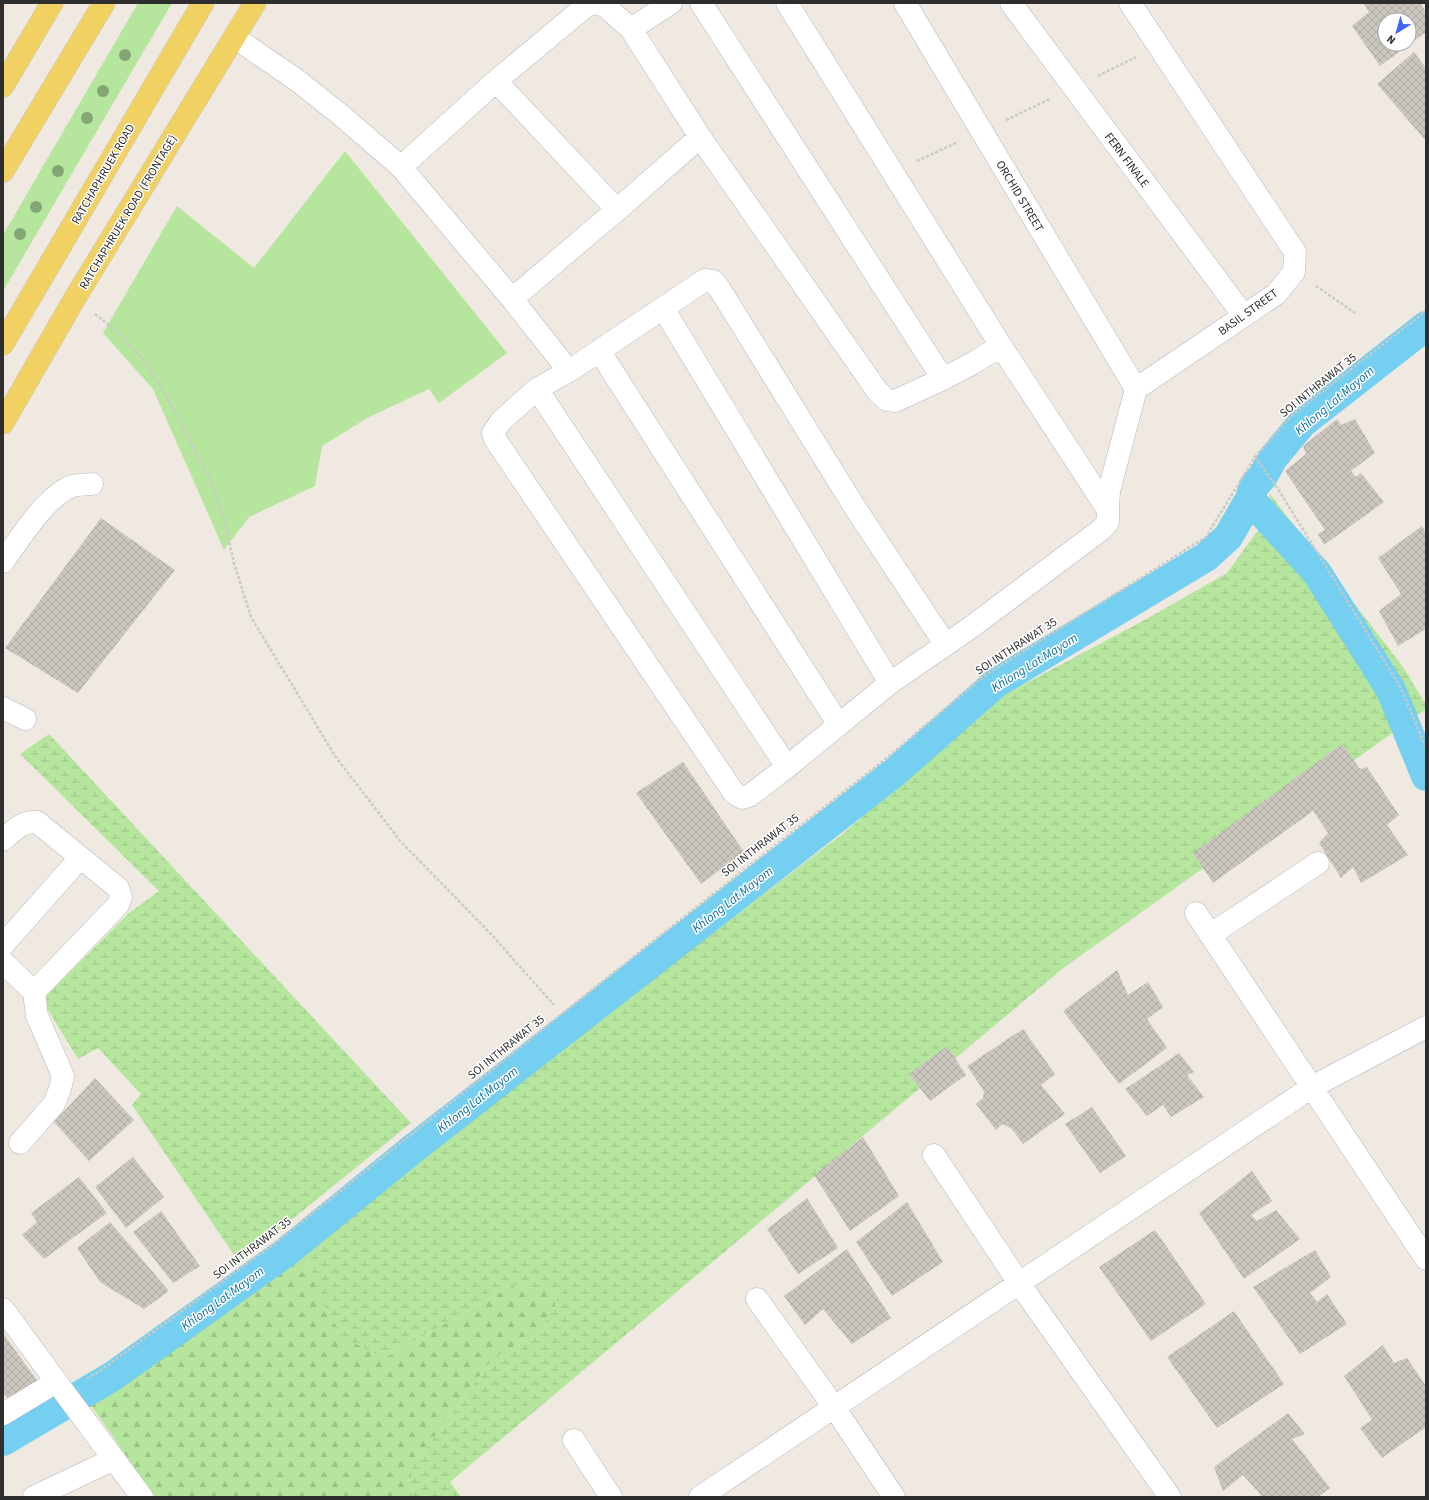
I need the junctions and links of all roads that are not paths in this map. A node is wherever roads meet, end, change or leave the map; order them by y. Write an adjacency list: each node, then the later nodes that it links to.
1 (52, 3): 15 (main road)
2 (104, 3): 18 (main road)
3 (203, 3): 23 (main road, RATCHAPHRUEK ROAD)
4 (255, 3): 13 (main road, RATCHAPHRUEK ROAD (FRONTAGE))
5 (597, 3): 12 (street); 14 (street)
6 (671, 3): 12 (street)
7 (701, 3): 28 (street)
8 (786, 3): 24 (street)
9 (905, 3): 30 (street, ORCHID STREET)
10 (1011, 3): 22 (street, FERN FINALE)
11 (1130, 3): 22 (street, BASIL STREET)
12 (631, 29): 16 (street)
13 (234, 38): 17 (street); 26 (main road, RATCHAPHRUEK ROAD (FRONTAGE))
14 (496, 81): 17 (street); 19 (street)
15 (3, 86)
16 (700, 137): 19 (street); 28 (street)
17 (401, 167): 20 (street)
18 (3, 171)
19 (617, 210): 20 (street)
20 (512, 299): 27 (street)
21 (663, 308): 25 (street); 36 (street); 37 (street)
22 (1244, 316): 30 (street, BASIL STREET)
23 (3, 344)
24 (1001, 346): 28 (street); 34 (street)
25 (600, 352): 27 (street); 40 (street)
26 (42, 355): 31 (main road); 32 (main road, RATCHAPHRUEK ROAD (FRONTAGE))
27 (569, 372): 29 (street)
28 (943, 379)
29 (537, 389): 41 (street); 41 (street)
30 (1136, 389): 34 (street)
31 (3, 396)
32 (3, 423)
33 (92, 484): 35 (street)
34 (1108, 510): 36 (street)
35 (3, 562)
36 (945, 644): 37 (street)
37 (890, 683): 40 (street)
38 (3, 708): 39 (street)
39 (25, 719)
40 (839, 725): 41 (street)
41 (787, 767)
42 (3, 840): 43 (street)
43 (80, 858): 47 (street); 48 (street)
44 (1318, 863): 46 (street)
45 (1196, 913): 46 (street)
46 (1210, 935): 50 (street)
47 (3, 959): 48 (street)
48 (34, 992): 51 (street)
49 (1426, 1027): 50 (street)
50 (1312, 1086): 53 (street); 54 (street)
51 (20, 1143)
52 (934, 1155): 54 (street)
53 (1426, 1259)
54 (1019, 1283): 58 (street); 67 (street)
55 (757, 1299): 58 (street)
56 (3, 1309): 57 (street)
57 (59, 1385): 59 (street); 61 (street, bridge)
58 (834, 1407): 65 (street); 66 (street)
59 (3, 1414)
60 (574, 1440): 64 (street)
61 (114, 1459): 62 (street); 63 (street)
62 (34, 1497)
63 (142, 1497)
64 (611, 1497)
65 (700, 1497)
66 (894, 1497)
67 (1170, 1497)

